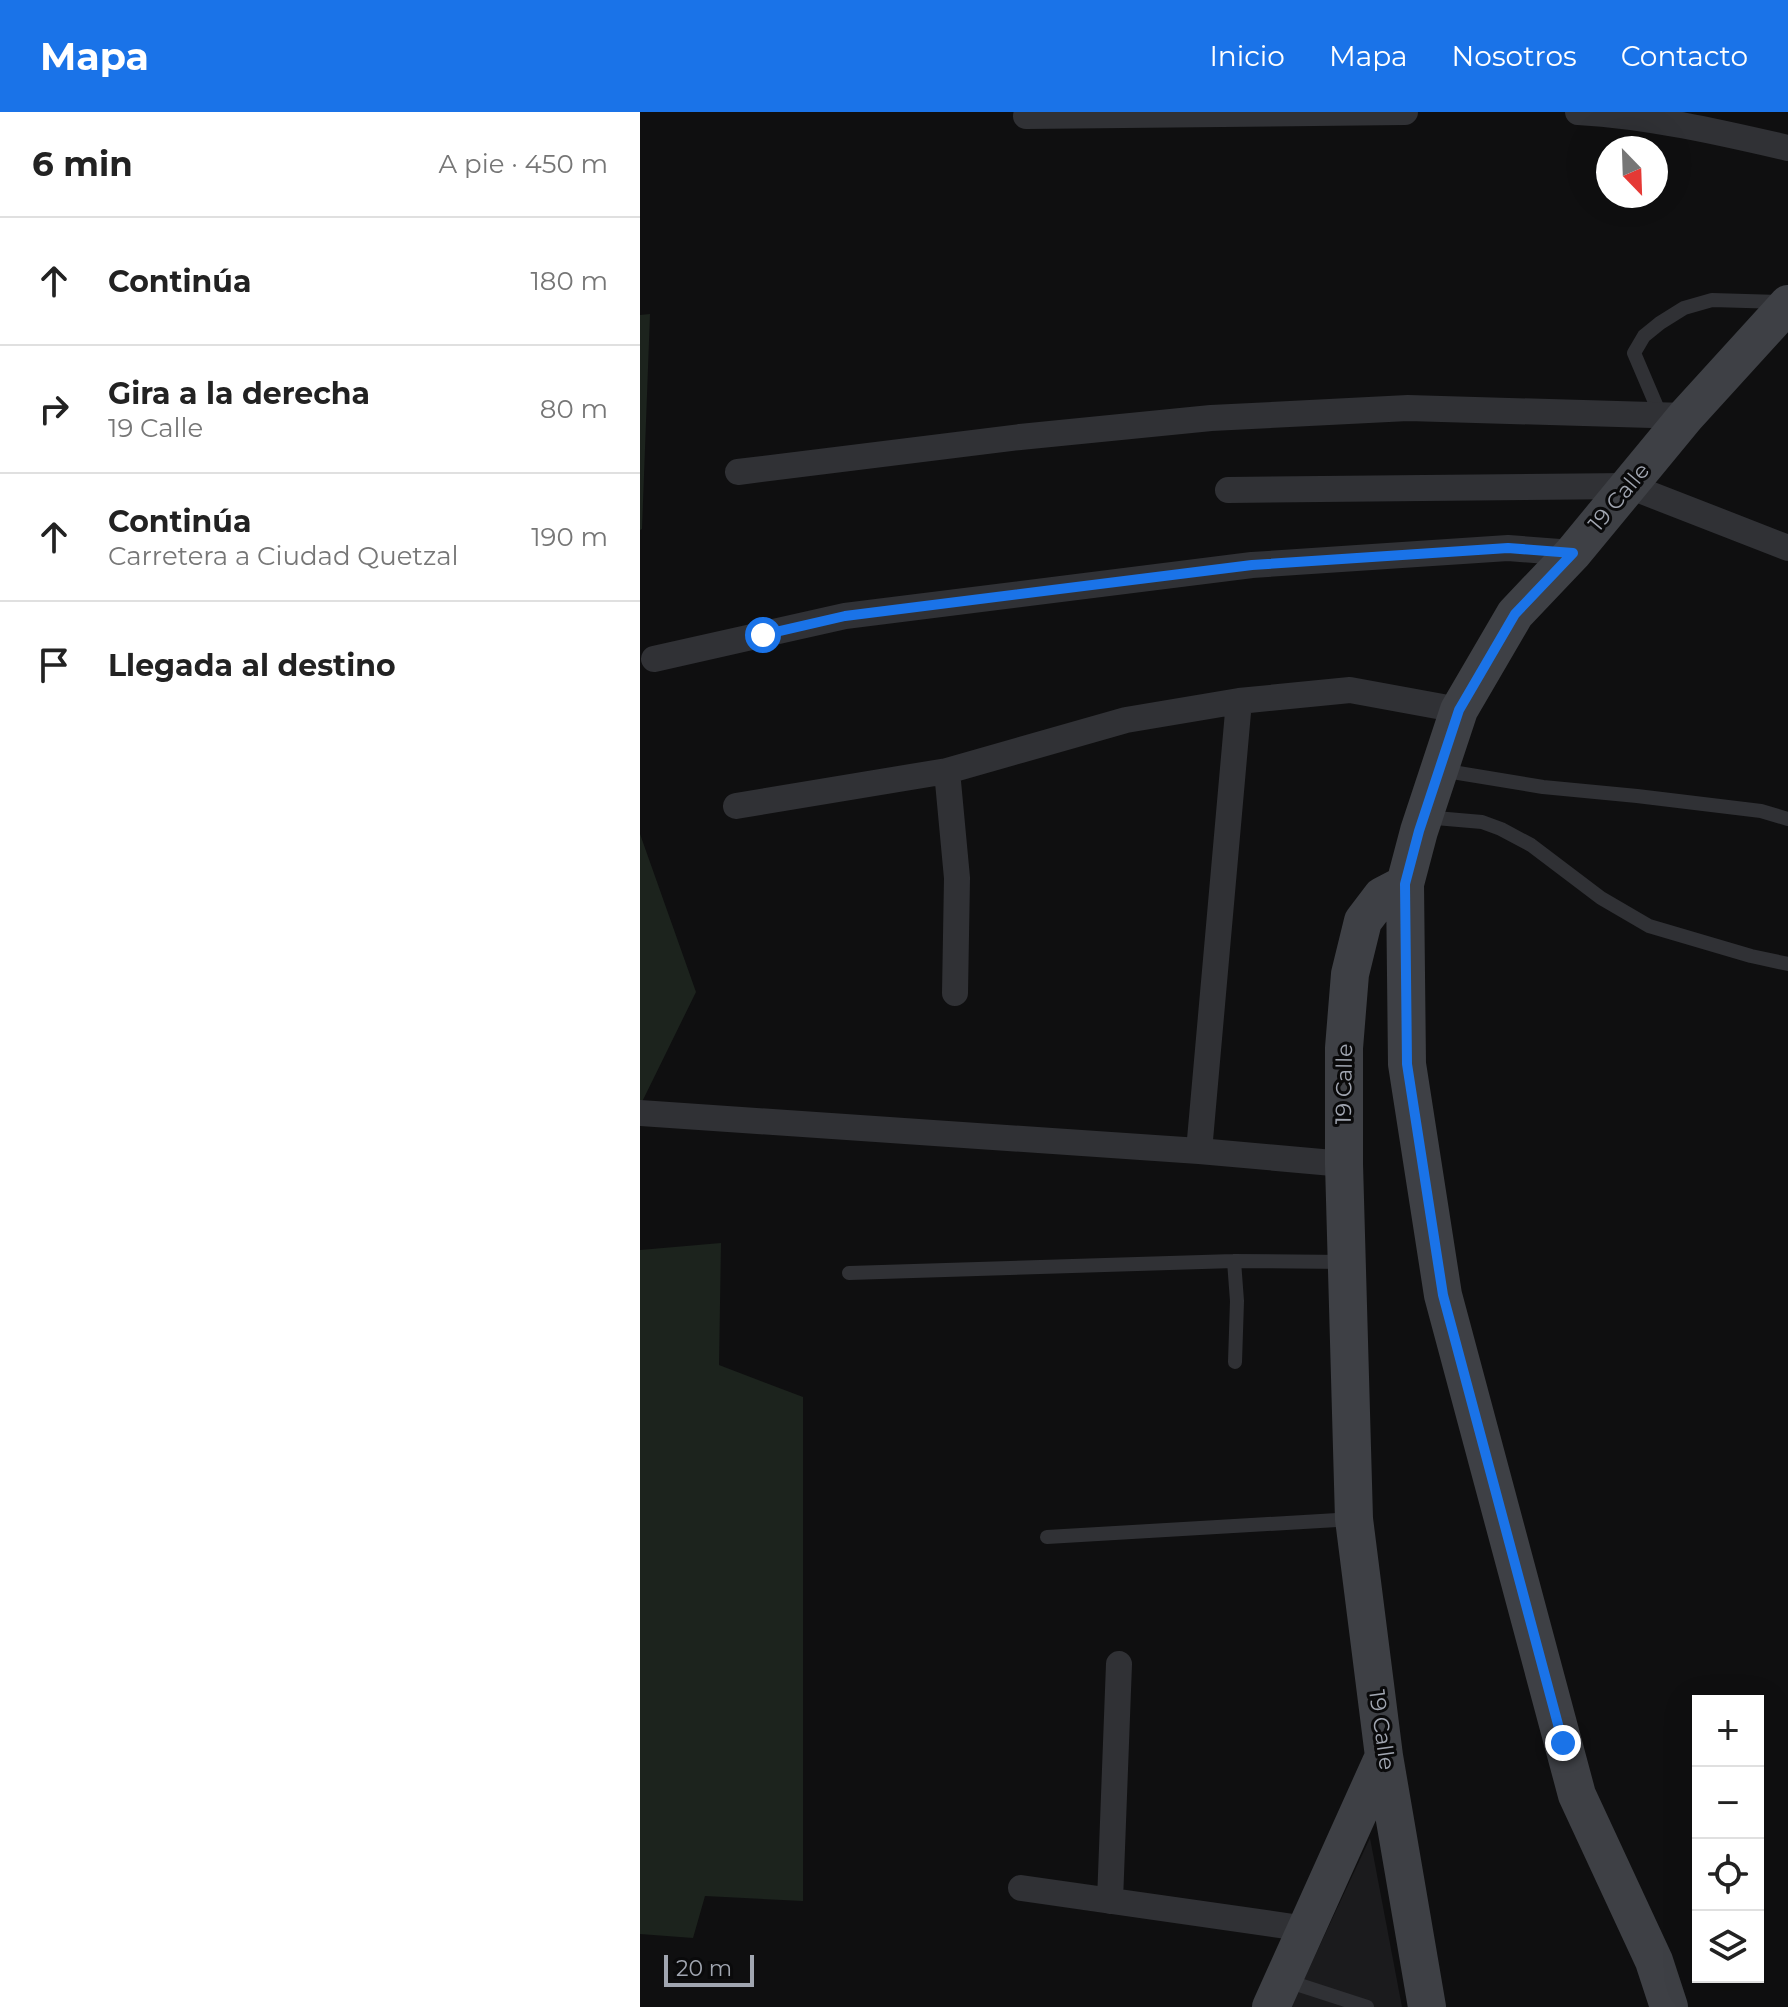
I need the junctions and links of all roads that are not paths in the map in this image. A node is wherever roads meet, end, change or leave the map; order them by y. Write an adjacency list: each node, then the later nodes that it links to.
1 (1405, 112): 3 (street)
2 (1578, 112): 4 (street)
3 (1026, 116)
4 (1788, 148)
5 (1788, 303): 6 (main road, 19 Calle); 6 (lane)
6 (1673, 415): 7 (street); 8 (main road, 19 Calle)
7 (738, 472)
8 (1629, 486): 9 (street); 10 (street); 11 (main road, 19 Calle)
9 (1228, 490)
10 (1788, 548)
11 (1573, 553): 12 (street); 14 (main road, 19 Calle)
12 (654, 659)
13 (1239, 701): 14 (street); 16 (street); 24 (street)
14 (1459, 710): 15 (main road, 19 Calle)
15 (1439, 770): 18 (main road, 19 Calle); 19 (lane)
16 (947, 771): 17 (street); 22 (street)
17 (736, 806)
18 (1423, 817): 20 (main road, 19 Calle); 21 (lane)
19 (1788, 819)
20 (1405, 884): 25 (main road, 19 Calle); 40 (main road)
21 (1788, 964)
22 (955, 993)
23 (640, 1113): 24 (street)
24 (1199, 1151): 25 (street)
25 (1344, 1164): 27 (main road, 19 Calle)
26 (1234, 1261): 27 (lane); 28 (lane); 29 (lane)
27 (1347, 1262): 30 (main road, 19 Calle)
28 (849, 1273)
29 (1235, 1362)
30 (1354, 1519): 31 (lane); 33 (main road, 19 Calle)
31 (1047, 1537)
32 (1119, 1664): 35 (street)
33 (1384, 1756): 36 (main road); 39 (main road, 19 Calle)
34 (1021, 1888): 35 (street)
35 (1110, 1901): 36 (street)
36 (1307, 1929): 37 (main road)
37 (1277, 1993): 38 (lane)
38 (1367, 2007)
39 (1427, 2007)
40 (1669, 2007)

